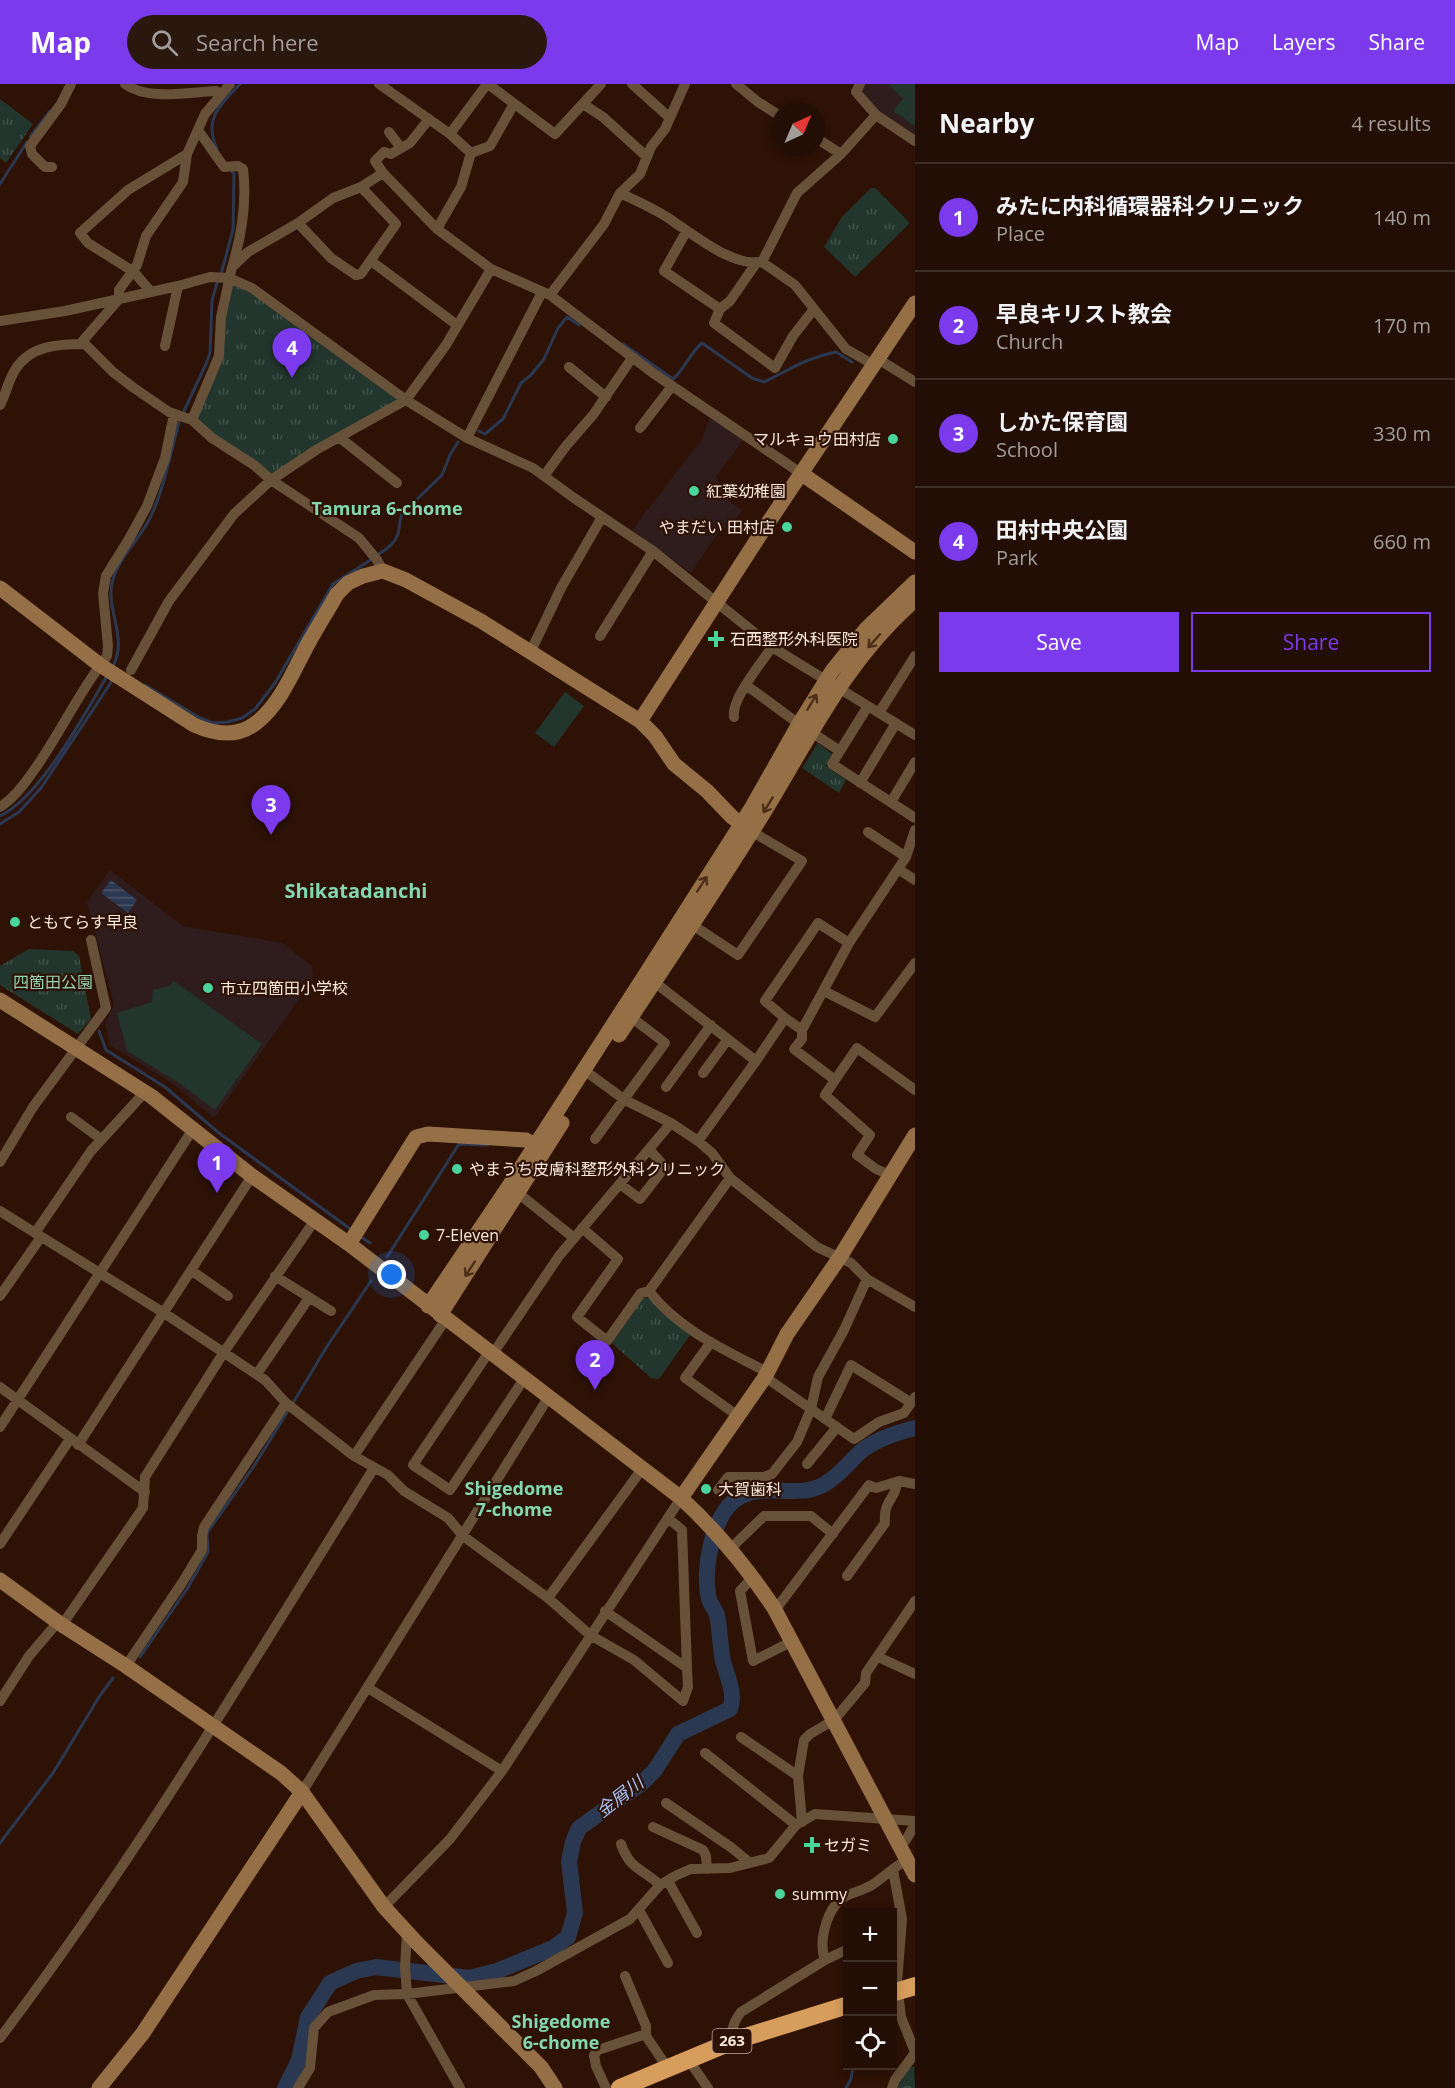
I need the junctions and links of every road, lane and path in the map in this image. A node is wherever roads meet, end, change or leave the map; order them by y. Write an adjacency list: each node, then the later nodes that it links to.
1 (71, 84): 29 (street)
2 (125, 84): 11 (street)
3 (230, 84): 12 (street)
4 (380, 84): 18 (street)
5 (487, 84): 13 (street); 21 (street)
6 (601, 84): 14 (street)
7 (632, 84): 17 (street)
8 (686, 84): 17 (street)
9 (736, 84): 15 (street)
10 (860, 84): 16 (street)
11 (160, 89): 12 (street)
12 (221, 94): 19 (street)
13 (514, 104): 14 (street); 25 (street)
14 (583, 105): 28 (street)
15 (771, 110)
16 (876, 115): 22 (street); 27 (street)
17 (670, 118): 28 (street)
18 (429, 119): 21 (street); 24 (street)
19 (198, 130): 26 (street); 38 (street)
20 (389, 132): 24 (street)
21 (450, 134): 25 (street)
22 (915, 141)
23 (825, 144): 27 (street)
24 (401, 148): 30 (street)
25 (471, 153): 34 (street)
26 (187, 154): 40 (street); 40 (street)
27 (841, 154): 37 (street)
28 (647, 157): 32 (street)
29 (52, 167)
30 (383, 173): 31 (street); 34 (street)
31 (361, 187): 33 (street); 36 (street)
32 (620, 193): 35 (street); 44 (street)
33 (298, 223): 36 (street); 38 (street)
34 (437, 229): 39 (street)
35 (687, 232): 37 (street); 47 (street)
36 (371, 261): 50 (street)
37 (760, 262): 47 (street); 48 (street)
38 (232, 267): 41 (street)
39 (491, 269): 44 (street); 50 (street)
40 (134, 272): 43 (street); 45 (street)
41 (229, 278): 42 (street); 60 (street); 63 (street)
42 (178, 286): 43 (street); 52 (street)
43 (151, 292): 45 (street)
44 (546, 294): 53 (street); 66 (street)
45 (119, 299): 49 (street); 51 (street)
46 (915, 303): 54 (street)
47 (720, 309): 48 (street)
48 (814, 309): 54 (street)
49 (0, 321)
50 (457, 325): 60 (street)
51 (80, 344): 58 (street); 62 (street)
52 (165, 346)
53 (632, 358): 57 (street); 59 (street)
54 (876, 362): 56 (street); 67 (street)
55 (569, 367): 59 (street)
56 (915, 382)
57 (672, 386): 64 (street); 67 (street)
58 (3, 389): 61 (street)
59 (606, 397): 68 (street)
60 (406, 400): 65 (street); 66 (street)
61 (0, 405)
62 (175, 414): 63 (street); 83 (street)
63 (189, 419): 69 (street)
64 (640, 428)
65 (339, 437): 69 (street); 70 (street)
66 (467, 438): 68 (street)
67 (802, 474): 73 (street); 78 (street)
68 (544, 476): 71 (street)
69 (271, 480): 74 (street); 83 (street)
70 (396, 483)
71 (602, 517): 72 (street); 81 (street)
72 (653, 550): 78 (street); 79 (street)
73 (915, 552)
74 (377, 561): 81 (street); 83 (street)
75 (915, 582): 84 (street)
76 (0, 588): 83 (street)
77 (915, 600): 84 (street, one-way to 84)
78 (717, 602): 80 (street); 89 (street)
79 (600, 636)
80 (772, 647): 84 (street); 85 (street)
81 (530, 653): 89 (street)
82 (915, 656): 87 (street)
83 (116, 672): 97 (street)
84 (832, 684): 86 (street); 91 (street)
85 (746, 685): 88 (street); 91 (street)
86 (868, 706): 87 (street); 93 (street)
87 (879, 713): 90 (street)
88 (734, 717)
89 (640, 721): 99 (street)
90 (896, 723): 92 (street); 95 (street)
91 (805, 728): 93 (street); 99 (street)
92 (915, 735)
93 (840, 751): 95 (street)
94 (915, 762): 96 (street)
95 (860, 783): 96 (street)
96 (891, 802): 98 (street)
97 (0, 807)
98 (915, 818)
99 (746, 828): 105 (street); 105 (street)
100 (915, 830): 102 (street)
101 (868, 832): 102 (street)
102 (906, 857): 103 (street)
103 (898, 869): 104 (street); 107 (street)
104 (915, 880)
105 (686, 921): 109 (street); 119 (street)
106 (91, 940): 117 (street)
107 (849, 943): 110 (street); 113 (street)
108 (915, 963): 110 (street)
109 (653, 981): 112 (street); 114 (street)
110 (824, 991): 115 (street)
111 (0, 999): 117 (street)
112 (631, 1017): 119 (street); 125 (street)
113 (785, 1018): 115 (street); 118 (street)
114 (711, 1025): 116 (street); 122 (street)
115 (802, 1030): 121 (street)
116 (728, 1039): 118 (street); 120 (street)
117 (76, 1048): 124 (street); 135 (street)
118 (756, 1061): 132 (street)
119 (588, 1073): 125 (street); 133 (street); 140 (street)
120 (703, 1073)
121 (835, 1080): 123 (street); 136 (street)
122 (666, 1087)
123 (915, 1090)
124 (145, 1092): 128 (street); 131 (street)
125 (625, 1100): 127 (street); 130 (street)
126 (71, 1118): 131 (street)
127 (671, 1123): 132 (street); 134 (street)
128 (193, 1130): 137 (street); 149 (street)
129 (915, 1135): 136 (street)
130 (595, 1139)
131 (101, 1140): 144 (street)
132 (698, 1141): 138 (street)
133 (535, 1145): 140 (street); 146 (street)
134 (649, 1149): 139 (street); 139 (street)
135 (0, 1160)
136 (890, 1175): 147 (street)
137 (252, 1176): 142 (street); 148 (street)
138 (730, 1178): 147 (street); 152 (street)
139 (620, 1184): 143 (street)
140 (513, 1189): 145 (street); 159 (street)
141 (0, 1211): 144 (street)
142 (315, 1220): 146 (street); 150 (street)
143 (582, 1228): 145 (street); 152 (street)
144 (38, 1235): 149 (street); 153 (street)
145 (574, 1238): 162 (street)
146 (349, 1244): 159 (street)
147 (840, 1257): 151 (street); 164 (street)
148 (192, 1271): 154 (street); 158 (street)
149 (101, 1273): 158 (street); 168 (street)
150 (275, 1276): 155 (street); 161 (street)
151 (867, 1279): 156 (street); 171 (street)
152 (649, 1292): 160 (street)
153 (0, 1296)
154 (228, 1296)
155 (309, 1298): 157 (street); 163 (street)
156 (915, 1307)
157 (331, 1311)
158 (164, 1313): 161 (street); 176 (street)
159 (438, 1313): 162 (street); 177 (street)
160 (711, 1342): 164 (street); 172 (street)
161 (224, 1352): 163 (street); 184 (street)
162 (490, 1354): 165 (street); 165 (street)
163 (257, 1374): 170 (street)
164 (766, 1375): 171 (street); 172 (street)
165 (524, 1379): 167 (street)
166 (0, 1387): 168 (street)
167 (549, 1398): 180 (street); 188 (street)
168 (18, 1399): 174 (street); 176 (street)
169 (913, 1400): 173 (street); 175 (street)
170 (286, 1403): 177 (street); 202 (street)
171 (811, 1409): 173 (street); 183 (street)
172 (738, 1416): 185 (street)
173 (825, 1419): 175 (street)
174 (0, 1427)
175 (837, 1427): 178 (street)
176 (74, 1442): 184 (street); 190 (street)
177 (354, 1456): 179 (street)
178 (807, 1464)
179 (374, 1468): 188 (street); 208 (street)
180 (642, 1469): 185 (street); 194 (street)
181 (897, 1482): 182 (street); 187 (street); 191 (street)
182 (915, 1484)
183 (718, 1490)
184 (146, 1492): 198 (street)
185 (681, 1498): 186 (street); 189 (street)
186 (668, 1518): 197 (street); 203 (street)
187 (833, 1534): 189 (street); 196 (street)
188 (463, 1536): 194 (street); 205 (street)
189 (721, 1538): 192 (street)
190 (0, 1544)
191 (847, 1576)
192 (753, 1577): 196 (street); 200 (street)
193 (0, 1580): 198 (street)
194 (548, 1598): 199 (street)
195 (915, 1601): 201 (street)
196 (774, 1608): 200 (street)
197 (605, 1611): 199 (street); 203 (street)
198 (60, 1623): 202 (street); 206 (street)
199 (590, 1635): 203 (street); 211 (street)
200 (791, 1642): 207 (street)
201 (878, 1657): 204 (street); 207 (street)
202 (126, 1666): 208 (street)
203 (687, 1668)
204 (915, 1674)
205 (368, 1688): 211 (street); 213 (street)
206 (0, 1701)
207 (834, 1720): 212 (street); 215 (street)
208 (212, 1726): 213 (street); 240 (street)
209 (741, 1737): 212 (street)
210 (705, 1753): 217 (street)
211 (502, 1771): 227 (street)
212 (798, 1776): 217 (street)
213 (302, 1792): 227 (street); 246 (street)
214 (666, 1803): 222 (street)
215 (885, 1818): 216 (street); 217 (street); 220 (street)
216 (915, 1823): 220 (street)
217 (799, 1824): 222 (street)
218 (653, 1827): 223 (street)
219 (621, 1844): 226 (street)
220 (899, 1844): 221 (street)
221 (907, 1860): 224 (street); 225 (street)
222 (750, 1863): 223 (street)
223 (707, 1869): 226 (street)
224 (893, 1870): 232 (street); 236 (street)
225 (915, 1875)
226 (664, 1883): 228 (street); 230 (street)
227 (384, 1907): 229 (street)
228 (639, 1910): 233 (street); 235 (street)
229 (407, 1932): 235 (street); 237 (street)
230 (697, 1932)
231 (843, 1951): 232 (street)
232 (825, 1960): 241 (street)
233 (668, 1963)
234 (625, 1976): 239 (street)
235 (462, 1987): 237 (street); 248 (street)
236 (902, 1990): 242 (street)
237 (408, 1994): 245 (street); 247 (street)
238 (843, 2008): 241 (highway, 263)
239 (646, 2034): 244 (street); 249 (street)
240 (0, 2038)
241 (733, 2041): 243 (highway, 263)
242 (915, 2052): 252 (street)
243 (688, 2059): 244 (highway, 263); 251 (street)
244 (667, 2067): 250 (highway, 263)
245 (304, 2086)
246 (99, 2088)
247 (460, 2088)
248 (555, 2088)
249 (606, 2088)
250 (620, 2088)
251 (708, 2088)
252 (892, 2088)

